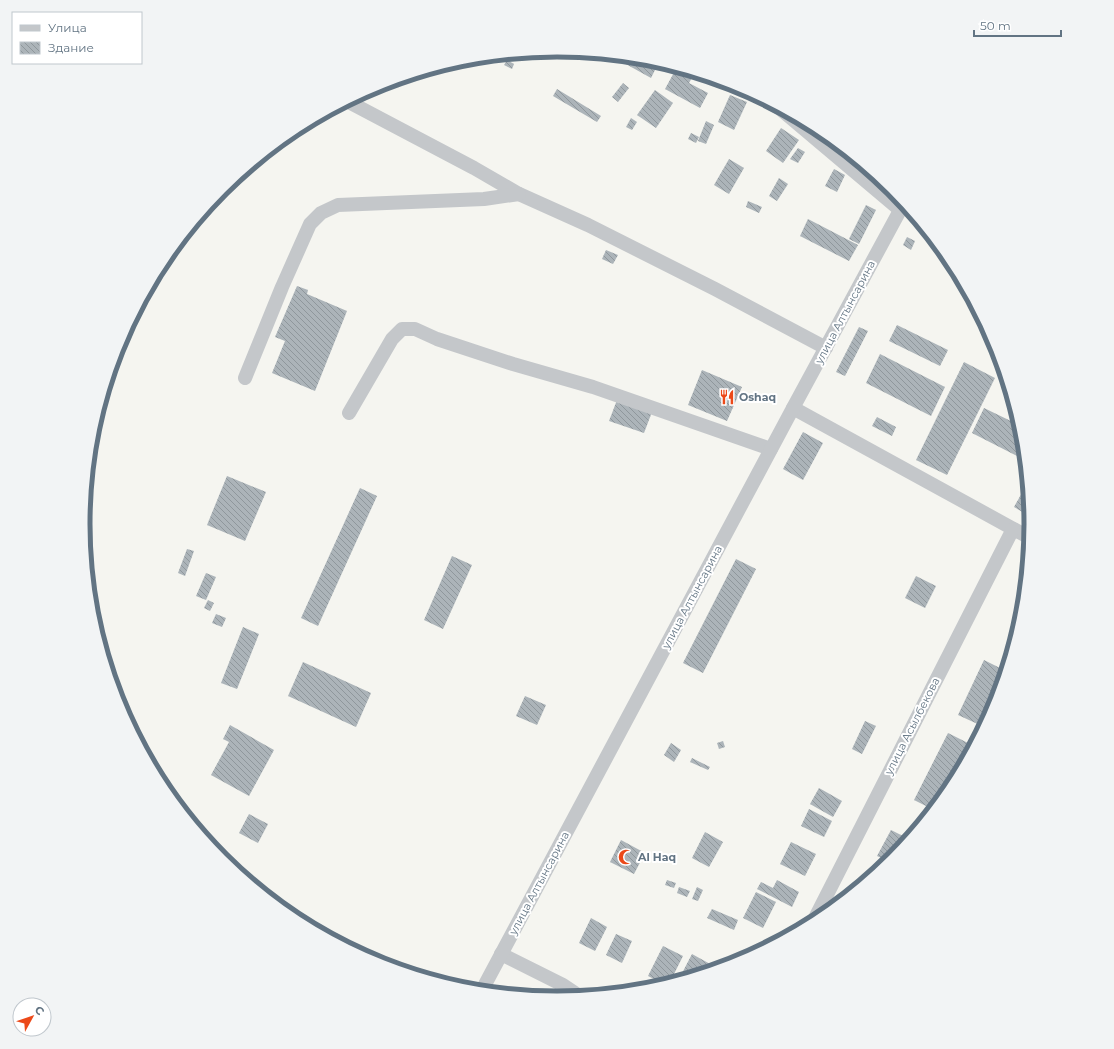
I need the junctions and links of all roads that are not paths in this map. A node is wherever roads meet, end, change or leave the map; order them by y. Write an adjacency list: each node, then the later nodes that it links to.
1 (353, 104): 3 (street)
2 (803, 128): 4 (street)
3 (519, 194): 6 (street); 7 (street)
4 (894, 200)
5 (901, 209): 6 (street, улица Алтынсарина)
6 (826, 348): 8 (street, улица Алтынсарина)
7 (245, 378)
8 (793, 408): 10 (street, улица Алтынсарина); 11 (street)
9 (349, 413): 10 (street)
10 (771, 450): 14 (street, улица Алтынсарина)
11 (1013, 529): 12 (street); 13 (street, улица Асылбекова)
12 (1024, 535)
13 (820, 911)
14 (501, 954): 15 (street, улица Алтынсарина); 16 (street)
15 (484, 986)
16 (572, 992)

